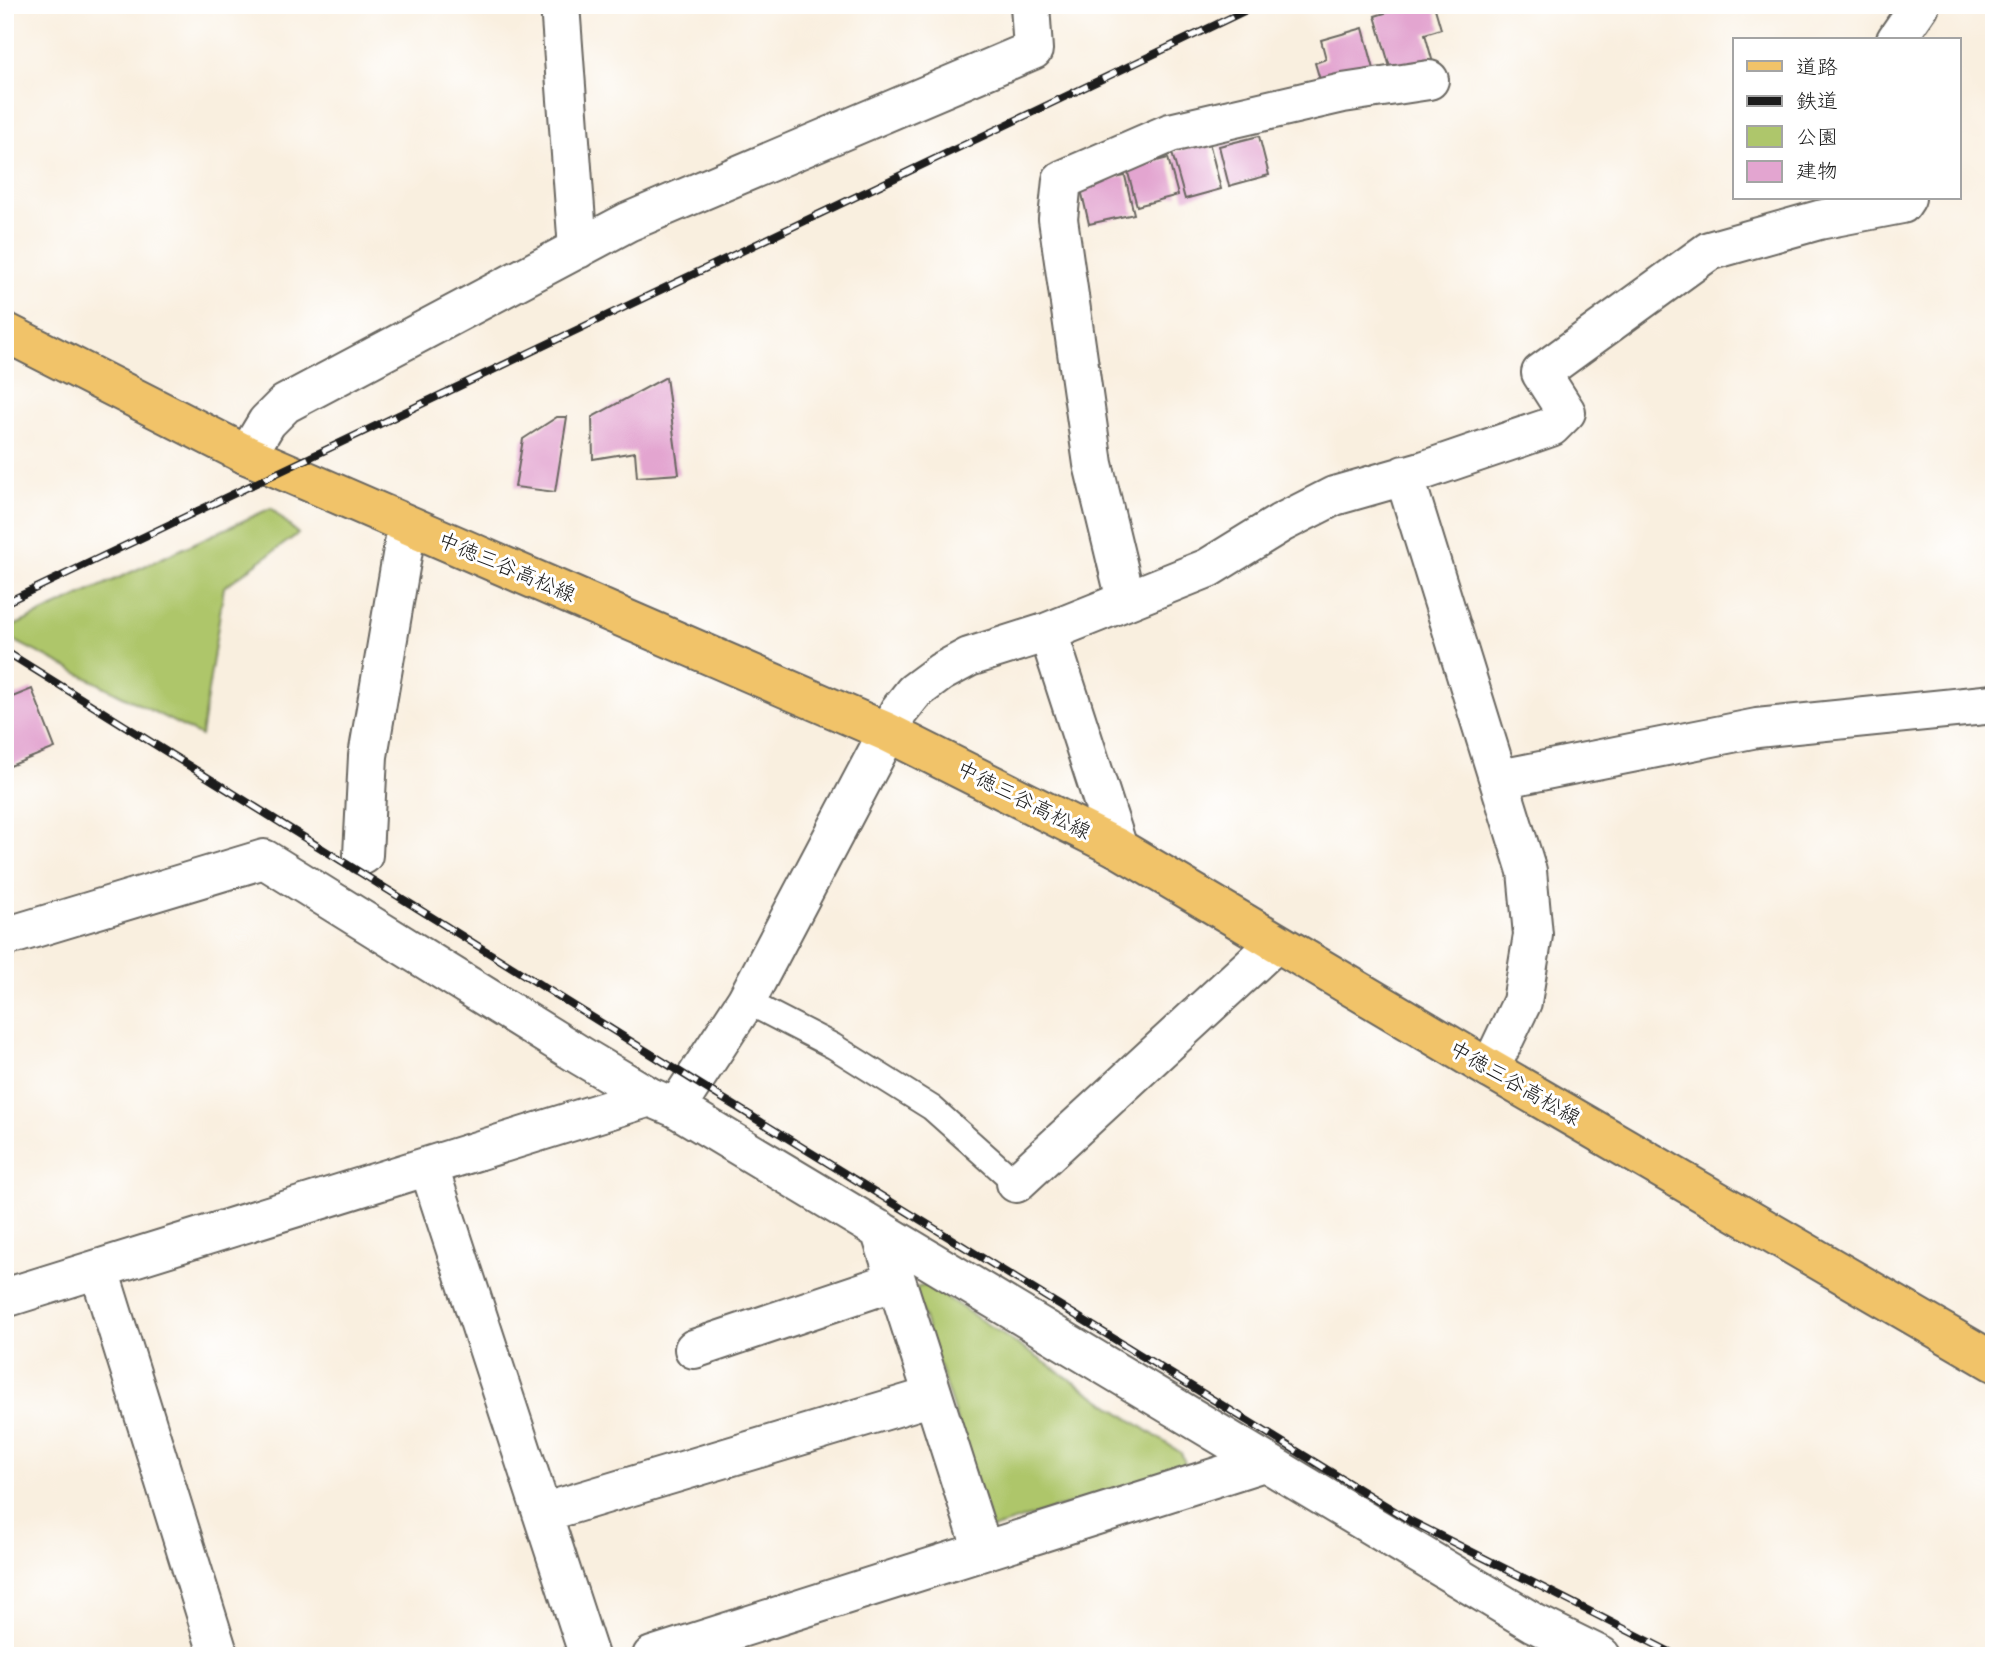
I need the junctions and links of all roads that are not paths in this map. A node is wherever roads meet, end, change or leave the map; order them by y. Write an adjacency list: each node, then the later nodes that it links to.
1 (560, 5): 7 (street)
2 (1030, 5): 7 (street)
3 (1920, 5): 4 (street)
4 (1897, 38)
5 (1429, 80): 12 (street)
6 (1905, 200): 10 (street)
7 (578, 249): 9 (street)
8 (5, 332): 9 (main road, 中徳三谷高松線)
9 (247, 455): 11 (main road, 中徳三谷高松線)
10 (1404, 475): 12 (street); 16 (street)
11 (407, 526): 15 (main road, 中徳三谷高松線); 18 (street)
12 (1126, 600): 13 (street)
13 (1048, 632): 15 (street); 17 (street)
14 (1994, 704): 16 (street)
15 (887, 732): 17 (main road, 中徳三谷高松線); 21 (street)
16 (1500, 779): 22 (street)
17 (1118, 848): 20 (main road, 中徳三谷高松線)
18 (363, 855)
19 (5, 937): 23 (street)
20 (1276, 943): 22 (main road, 中徳三谷高松線); 25 (street)
21 (746, 1001): 23 (street); 25 (lane)
22 (1490, 1069): 31 (main road, 中徳三谷高松線)
23 (663, 1103): 24 (street); 26 (street)
24 (429, 1168): 27 (street); 34 (street)
25 (1016, 1183)
26 (880, 1230): 28 (street); 33 (street)
27 (99, 1270): 29 (street); 36 (street)
28 (896, 1281): 30 (street); 32 (street)
29 (5, 1298)
30 (694, 1349)
31 (1994, 1362)
32 (933, 1396): 34 (street); 35 (street)
33 (1264, 1462): 35 (street); 39 (street)
34 (542, 1513): 37 (street)
35 (983, 1551): 38 (street)
36 (219, 1656)
37 (589, 1656)
38 (652, 1656)
39 (1601, 1656)

